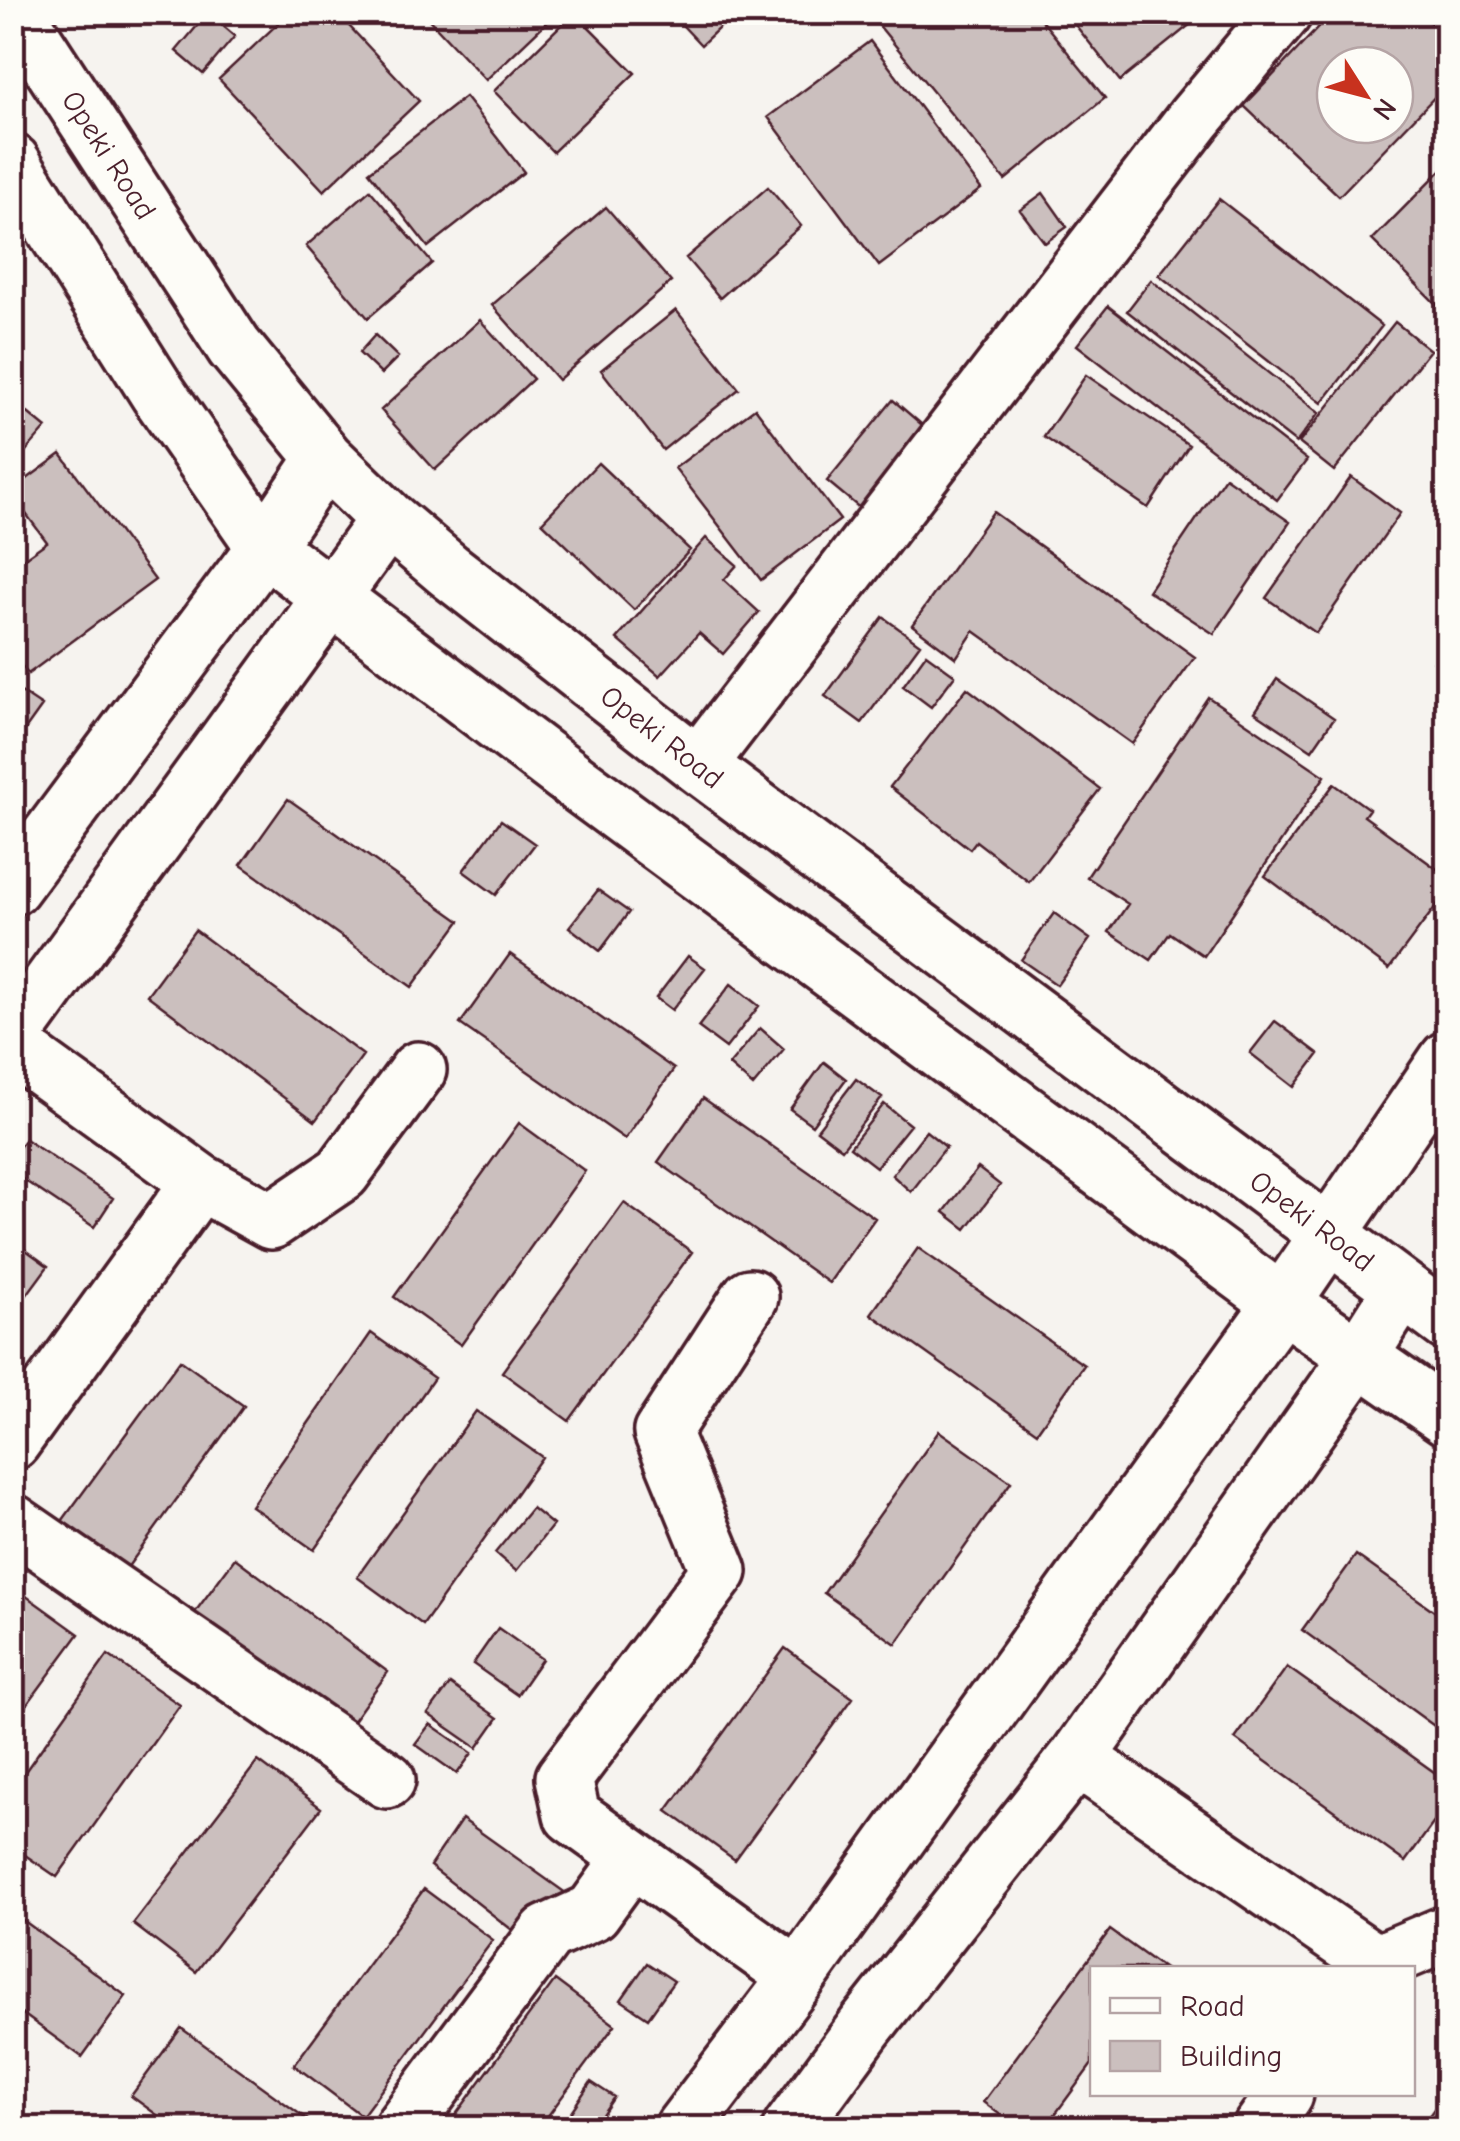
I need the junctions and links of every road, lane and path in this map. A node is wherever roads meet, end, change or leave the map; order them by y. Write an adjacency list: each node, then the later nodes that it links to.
1 (16, 12): 4 (street, Opeki Road)
2 (1284, 12): 8 (street)
3 (12, 162): 6 (street)
4 (325, 458): 5 (street, Opeki Road); 6 (street)
5 (388, 519): 7 (street); 8 (street, Opeki Road)
6 (265, 547): 7 (street); 9 (street)
7 (330, 598): 10 (street); 18 (street)
8 (698, 766): 15 (street, Opeki Road)
9 (12, 886)
10 (12, 1038)
11 (12, 1046): 14 (street)
12 (1448, 1058): 15 (street)
13 (418, 1070): 14 (street)
14 (200, 1182): 22 (street)
15 (1330, 1233): 16 (street, Opeki Road); 18 (street)
16 (1402, 1289): 19 (street, Opeki Road); 20 (street)
17 (750, 1297): 26 (street)
18 (1282, 1303): 20 (street); 29 (street)
19 (1448, 1323)
20 (1360, 1355): 21 (street); 24 (street)
21 (1448, 1418)
22 (12, 1442)
23 (12, 1522): 25 (street)
24 (1077, 1758): 28 (street); 33 (street)
25 (387, 1780)
26 (632, 1858): 29 (street); 31 (street)
27 (1448, 1933): 28 (street)
28 (1374, 1966)
29 (798, 1976): 32 (street)
30 (1284, 2096): 34 (street)
31 (402, 2128)
32 (683, 2128)
33 (791, 2128)
34 (1261, 2128)

